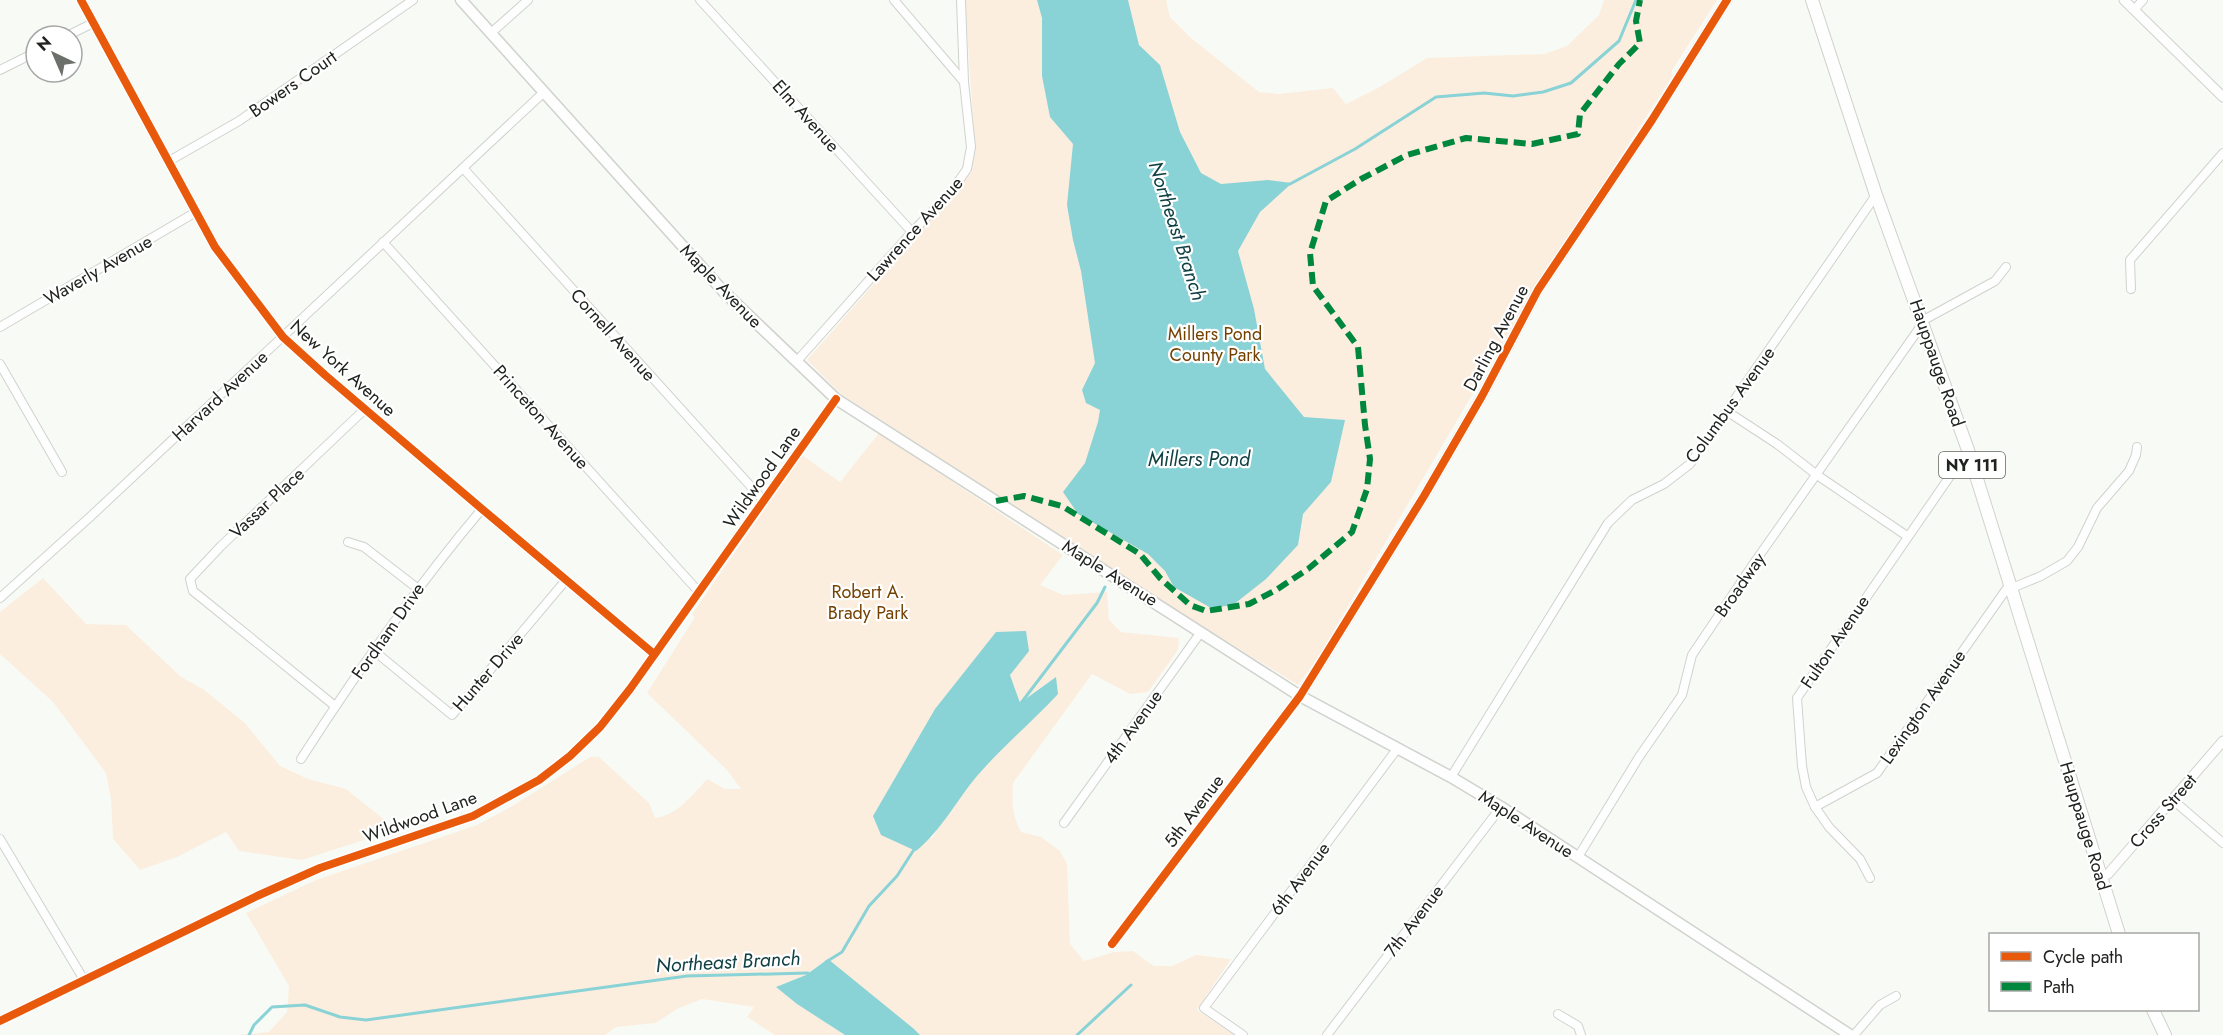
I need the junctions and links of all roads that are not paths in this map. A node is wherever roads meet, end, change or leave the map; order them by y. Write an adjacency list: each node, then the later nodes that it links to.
1 (81, 0): 13 (street, New York Avenue)
2 (412, 0): 22 (street, Bowers Court)
3 (461, 0): 15 (main road, Maple Avenue)
4 (528, 0): 15 (street)
5 (700, 0): 26 (street, Elm Avenue)
6 (894, 0): 18 (street)
7 (961, 0): 18 (street, Lawrence Avenue)
8 (1727, 0): 54 (street, Darling Avenue)
9 (1812, 0): 24 (main road, Hauppauge Road / NY 111)
10 (2124, 0): 12 (street)
11 (2143, 0): 12 (street)
12 (2134, 10): 20 (street)
13 (93, 23): 14 (street); 22 (street, New York Avenue)
14 (84, 28)
15 (491, 33): 19 (main road, Maple Avenue)
16 (24, 58): 17 (street)
17 (0, 70)
18 (964, 82): 26 (street, Lawrence Avenue)
19 (543, 93): 23 (street, Harvard Avenue); 33 (main road, Maple Avenue)
20 (2223, 98)
21 (2223, 153): 29 (street)
22 (169, 161): 25 (street, New York Avenue)
23 (463, 168): 27 (street, Harvard Avenue); 42 (street, Cornell Avenue)
24 (1876, 195): 30 (main road, Hauppauge Road / NY 111); 37 (street, Columbus Avenue)
25 (196, 212): 31 (street, Waverly Avenue); 32 (street, New York Avenue)
26 (912, 232): 33 (street, Lawrence Avenue)
27 (383, 242): 32 (street, Harvard Avenue); 49 (street, Princeton Avenue)
28 (2006, 267): 30 (street)
29 (2131, 289)
30 (1923, 322): 39 (main road, Hauppauge Road / NY 111); 41 (street, Broadway)
31 (0, 327)
32 (283, 336): 36 (street, New York Avenue); 50 (street, Harvard Avenue)
33 (797, 361): 35 (main road, Maple Avenue)
34 (0, 364): 40 (street)
35 (836, 399): 42 (street, Wildwood Lane); 51 (main road, Maple Avenue)
36 (365, 409): 43 (street, New York Avenue); 55 (street, Vassar Place)
37 (1728, 412): 41 (street); 59 (street, Columbus Avenue)
38 (2137, 447): 47 (street)
39 (1968, 450): 44 (street, Fulton Avenue); 47 (main road, Hauppauge Road / NY 111)
40 (62, 472)
41 (1817, 475): 44 (street); 66 (street, Broadway)
42 (764, 501): 49 (street, Wildwood Lane)
43 (482, 509): 46 (street, New York Avenue); 48 (street, Fordham Drive)
44 (1907, 536): 62 (street, Fulton Avenue)
45 (348, 542): 48 (street)
46 (566, 580): 52 (street, Hunter Drive); 53 (street, New York Avenue)
47 (2011, 586): 62 (street, Lexington Avenue); 67 (main road, Hauppauge Road / NY 111)
48 (417, 588): 52 (street, Fordham Drive)
49 (699, 592): 53 (street, Wildwood Lane)
50 (0, 598)
51 (1201, 632): 54 (main road, Maple Avenue); 63 (street, 4th Avenue)
52 (373, 650): 55 (street, Fordham Drive)
53 (654, 654): 71 (street, Wildwood Lane)
54 (1300, 696): 57 (main road, Maple Avenue); 70 (street, 5th Avenue)
55 (335, 706): 58 (street, Fordham Drive)
56 (2223, 741): 60 (street, Cross Street)
57 (1397, 749): 59 (main road, Maple Avenue); 76 (street, 6th Avenue)
58 (301, 759)
59 (1451, 777): 61 (main road, Maple Avenue)
60 (2173, 800): 65 (street); 67 (street, Cross Street)
61 (1501, 807): 66 (main road, Maple Avenue); 77 (street, 7th Avenue)
62 (1815, 807): 68 (street, Fulton Avenue)
63 (1065, 823)
64 (0, 839): 71 (street)
65 (2223, 843)
66 (1578, 858): 79 (main road, Maple Avenue)
67 (2100, 877): 69 (main road, Hauppauge Road / NY 111)
68 (1870, 878)
69 (2119, 933)
70 (1112, 944)
71 (84, 980): 75 (street, Wildwood Lane)
72 (1896, 996): 79 (street)
73 (2153, 1011): 80 (main road)
74 (1558, 1014): 78 (street)
75 (0, 1022)
76 (1243, 1035)
77 (1327, 1035)
78 (1581, 1035)
79 (1852, 1035)
80 (2165, 1035)

